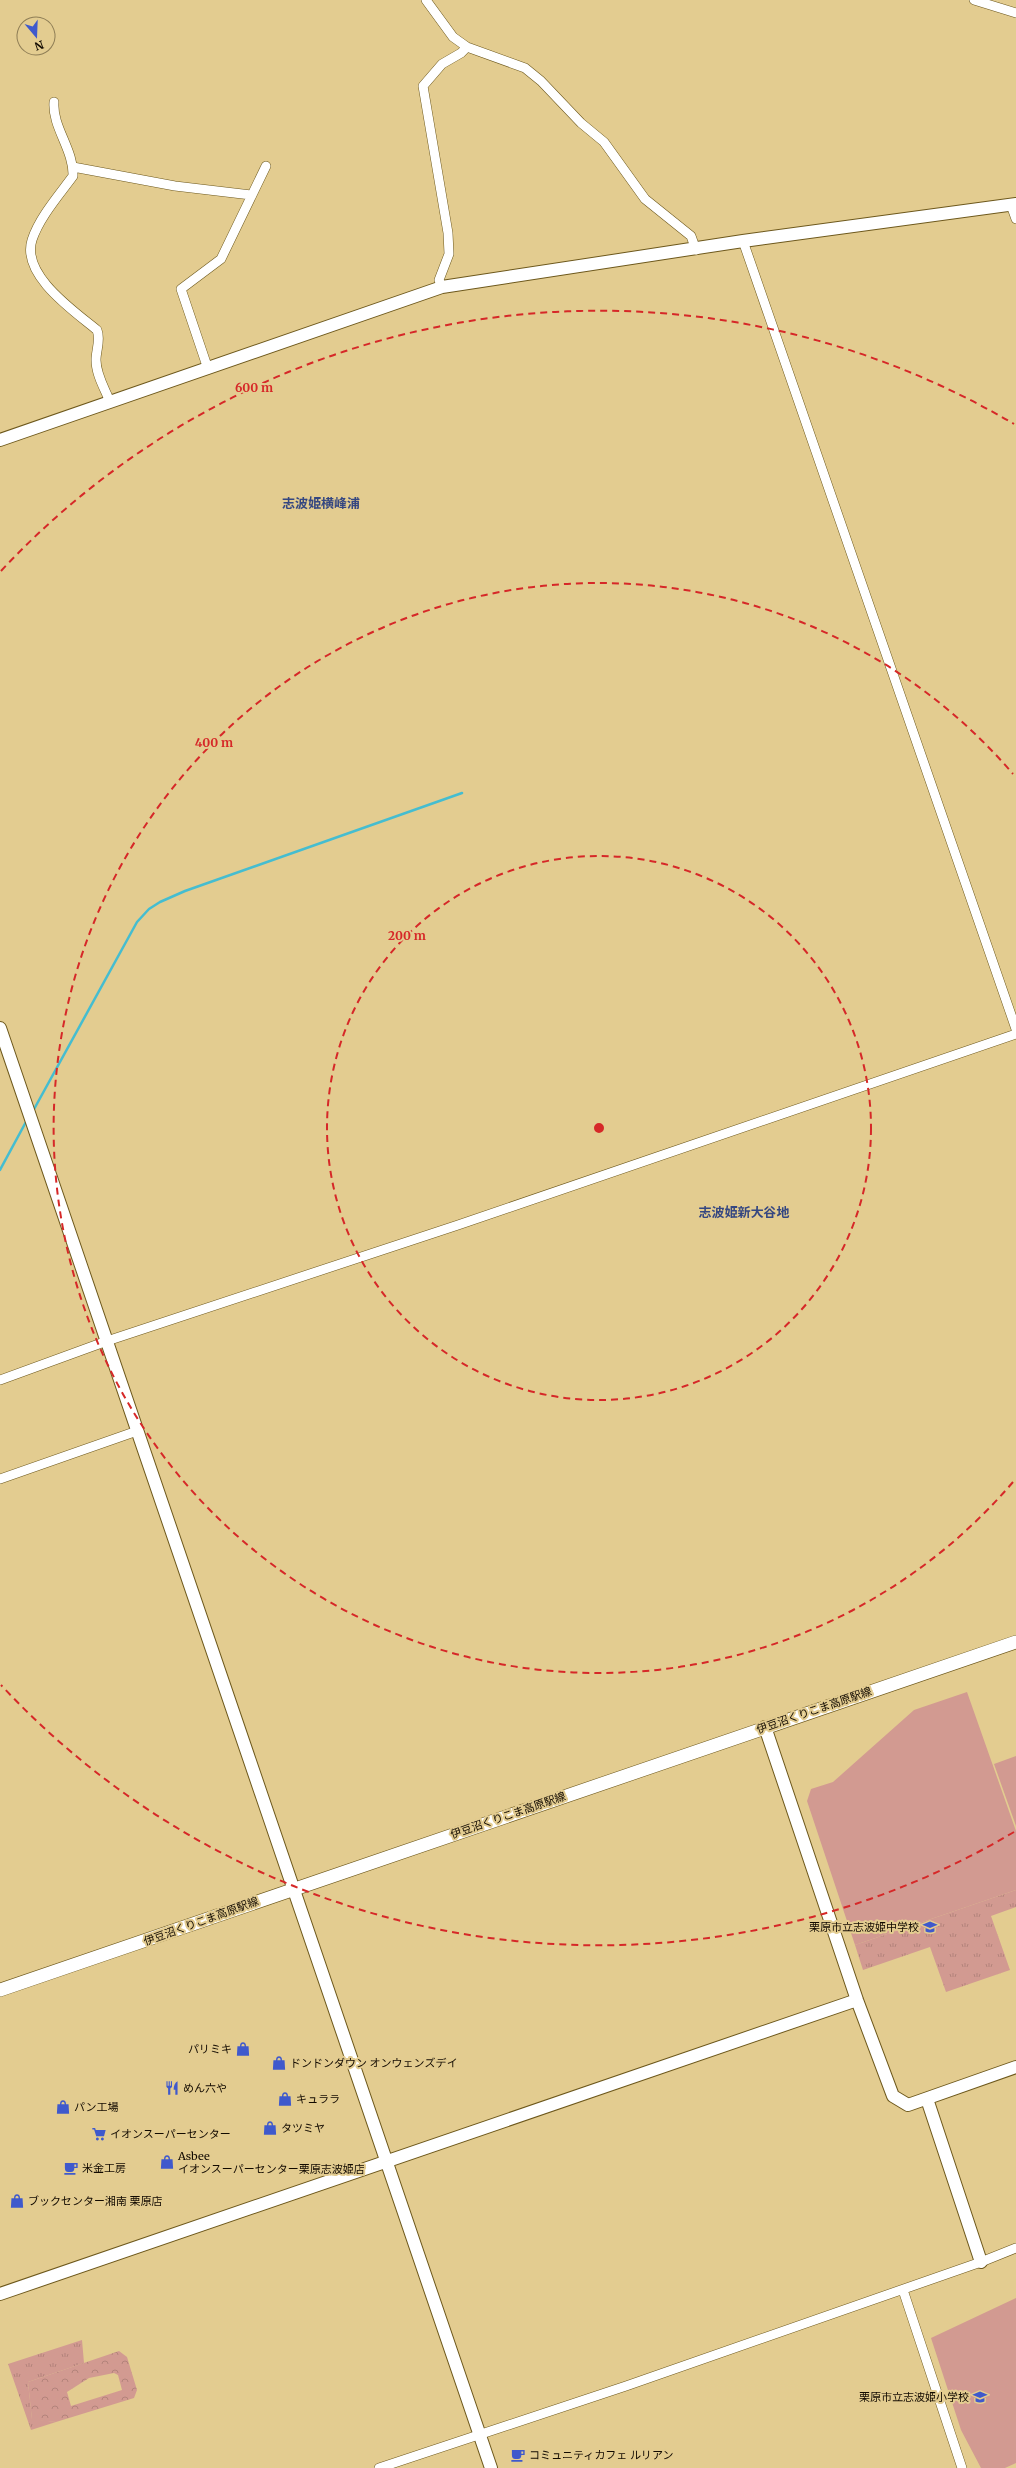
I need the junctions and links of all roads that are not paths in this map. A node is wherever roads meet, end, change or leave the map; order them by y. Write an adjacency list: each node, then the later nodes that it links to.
1 (426, 0): 4 (street)
2 (974, 0): 3 (street)
3 (1016, 13)
4 (467, 47): 12 (street); 13 (street)
5 (54, 102): 7 (street)
6 (266, 166): 8 (street)
7 (73, 167): 8 (street); 15 (street)
8 (251, 195): 14 (street)
9 (1014, 205): 10 (street); 11 (street)
10 (1016, 219)
11 (743, 241): 12 (street); 18 (street)
12 (696, 250): 13 (street)
13 (442, 288): 14 (street)
14 (208, 369): 15 (street)
15 (110, 402): 16 (street)
16 (0, 440)
17 (0, 1028): 20 (street)
18 (1016, 1029)
19 (1016, 1034): 20 (street)
20 (107, 1341): 21 (street); 22 (street)
21 (0, 1380)
22 (138, 1431): 23 (street); 26 (street)
23 (0, 1480)
24 (1016, 1642): 25 (main road, 伊豆沼くりこま高原駅線)
25 (765, 1727): 26 (main road, 伊豆沼くりこま高原駅線); 28 (street)
26 (293, 1888): 27 (main road, 伊豆沼くりこま高原駅線); 31 (street)
27 (0, 1990)
28 (857, 2000): 30 (street); 31 (street)
29 (1016, 2067): 30 (street)
30 (927, 2099): 33 (street)
31 (387, 2161): 35 (street); 36 (street)
32 (1016, 2248): 33 (street)
33 (981, 2262): 34 (street)
34 (903, 2290): 36 (street); 39 (street)
35 (0, 2294)
36 (480, 2434): 37 (street); 38 (street)
37 (379, 2468)
38 (491, 2468)
39 (962, 2468)

